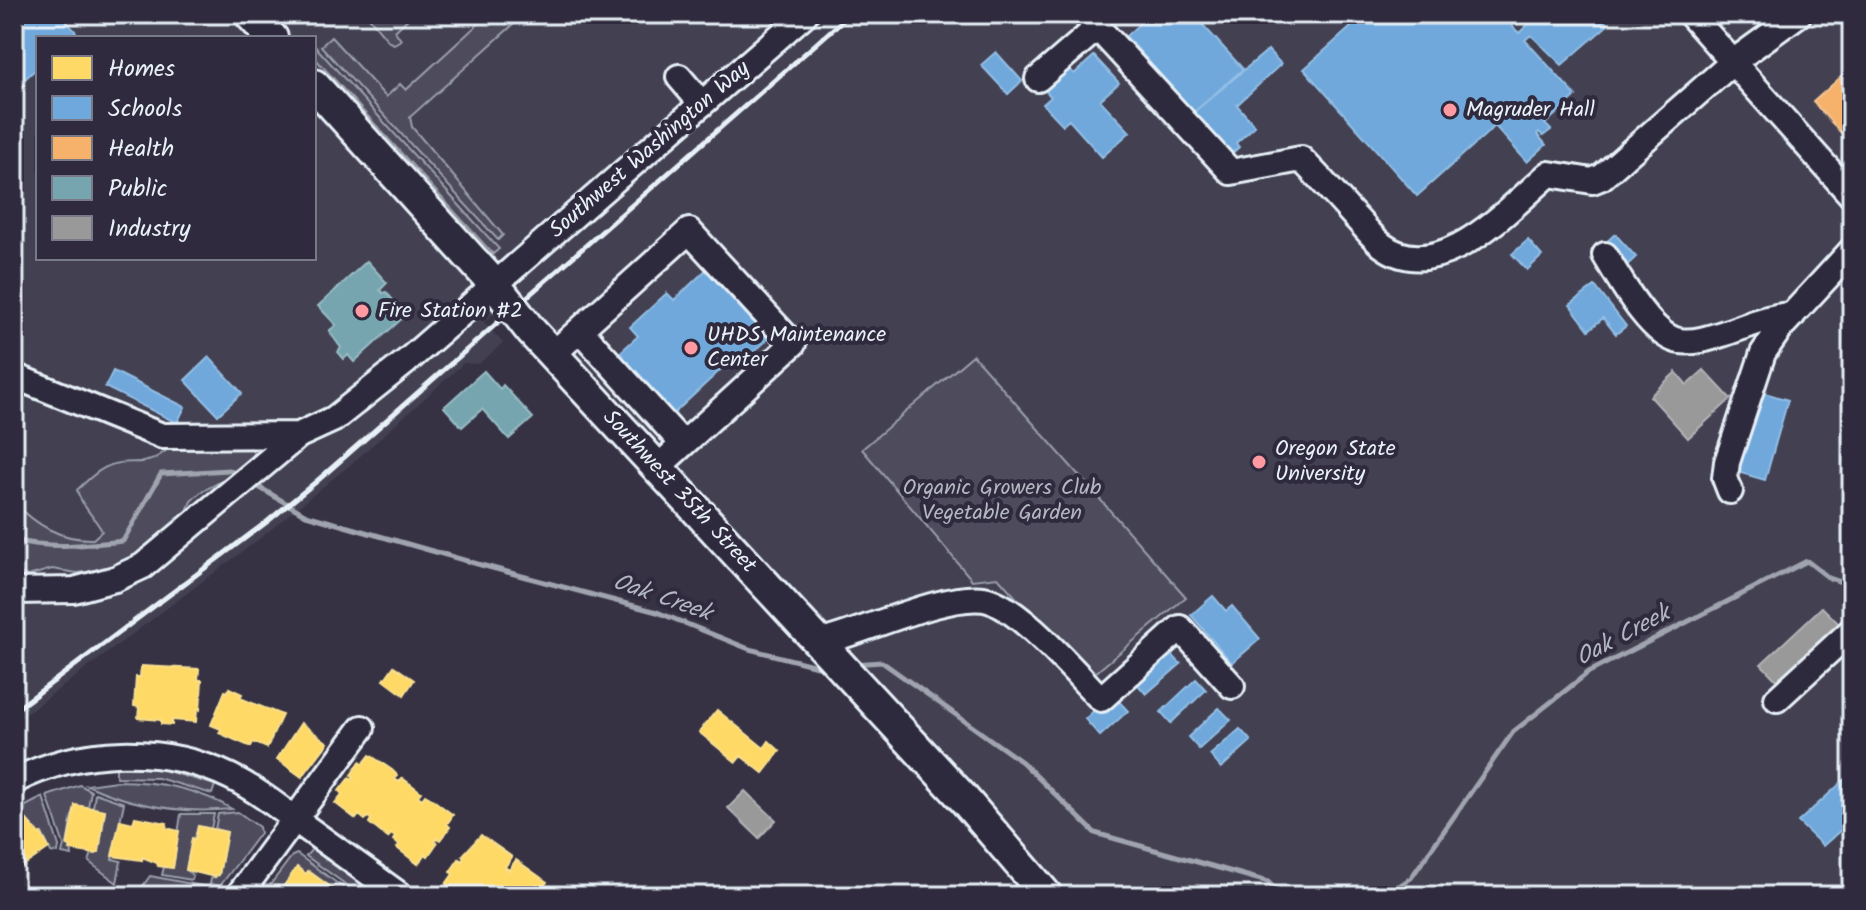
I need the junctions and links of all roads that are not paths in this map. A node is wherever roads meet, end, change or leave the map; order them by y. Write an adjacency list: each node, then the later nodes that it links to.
1 (805, 14): 9 (street, Southwest Washington Way)
2 (1690, 14): 5 (street)
3 (1799, 14): 5 (street)
4 (1091, 21): 5 (street); 7 (street)
5 (1733, 62): 10 (street)
6 (679, 77): 9 (street)
7 (1038, 79)
8 (316, 87): 13 (main road, Southwest 35th Street)
9 (702, 104): 13 (street, Southwest Washington Way)
10 (1852, 196)
11 (1852, 250): 14 (street)
12 (1605, 255): 14 (street)
13 (495, 285): 16 (main road, Southwest 35th Street); 18 (street, Southwest Washington Way)
14 (1793, 315): 21 (street)
15 (580, 330): 16 (street); 19 (street); 19 (street)
16 (552, 355): 20 (main road, Southwest 35th Street)
17 (14, 376): 18 (street)
18 (299, 435): 22 (street)
19 (683, 444): 20 (street)
20 (657, 468): 24 (main road, Southwest 35th Street)
21 (1730, 491)
22 (14, 591)
23 (1852, 630): 26 (street)
24 (823, 649): 25 (street); 32 (main road, Southwest 35th Street)
25 (1232, 686)
26 (1777, 699)
27 (362, 728): 29 (street)
28 (14, 781): 29 (street)
29 (294, 819): 30 (street); 31 (street)
30 (238, 896)
31 (401, 896)
32 (1047, 896)

